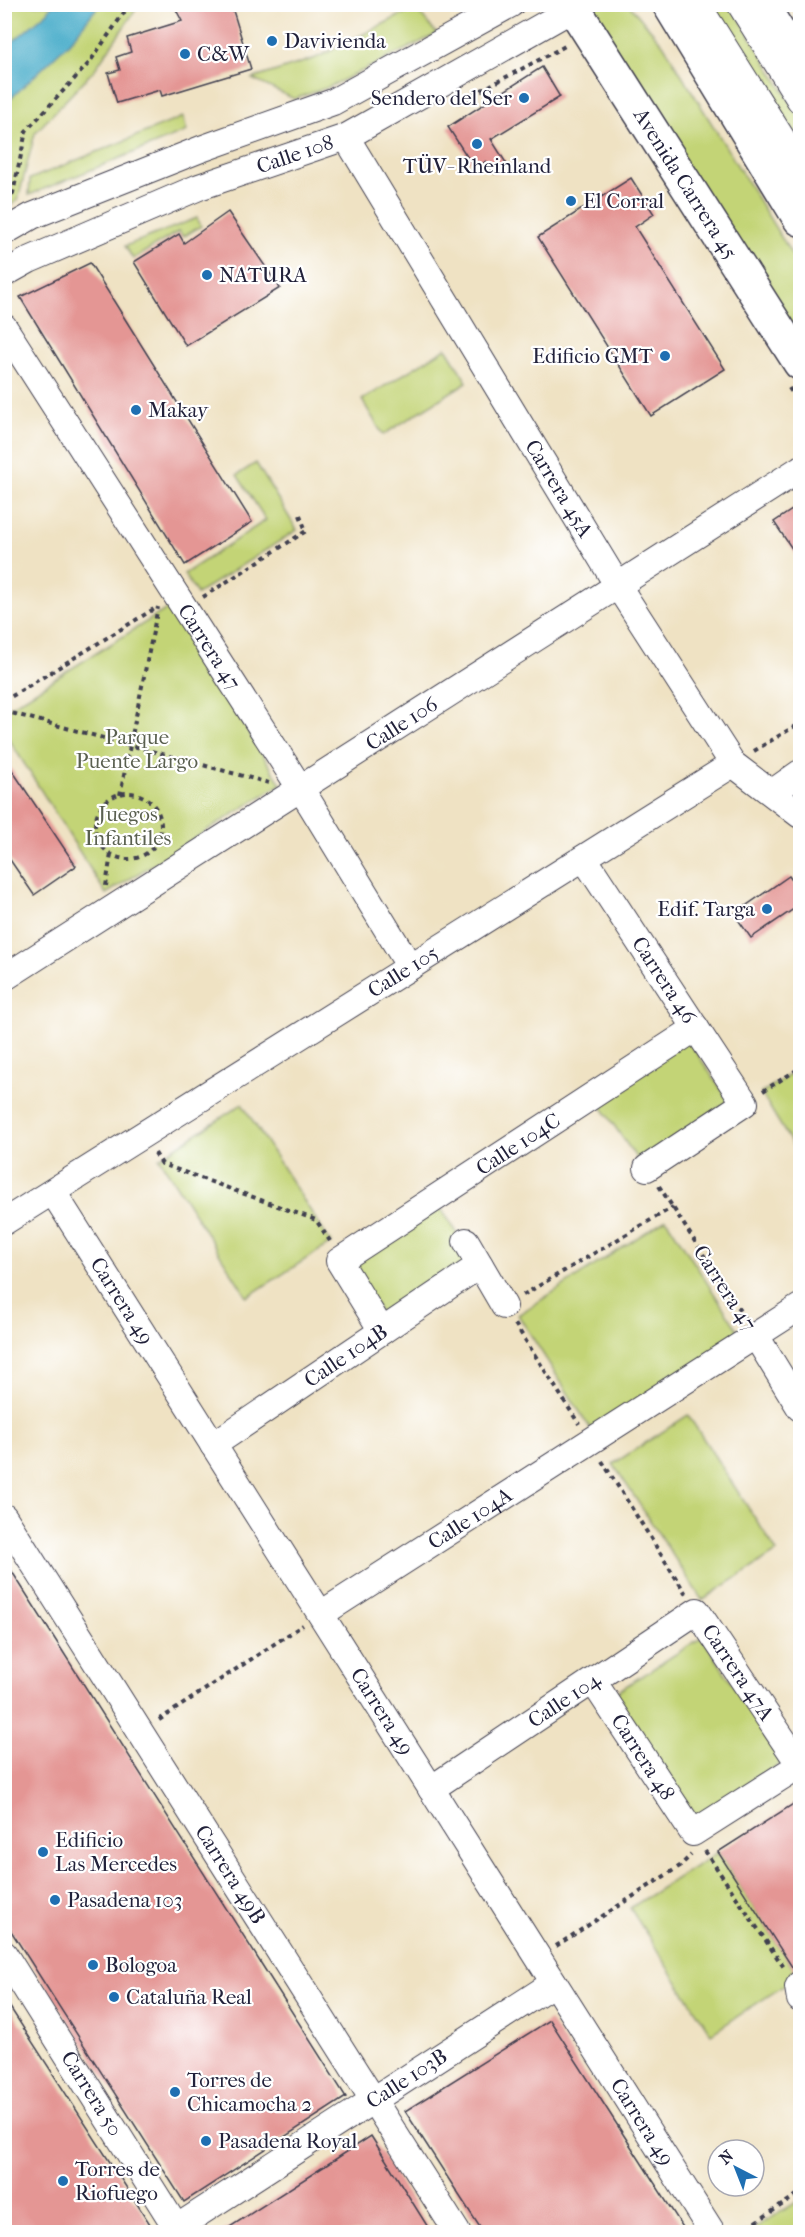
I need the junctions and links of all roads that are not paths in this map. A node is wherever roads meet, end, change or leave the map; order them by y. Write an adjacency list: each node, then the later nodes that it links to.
1 (511, 4): 14 (street, Calle 108)
2 (643, 4): 10 (highway)
3 (669, 4): 10 (highway)
4 (697, 4): 12 (street)
5 (740, 4): 9 (street)
6 (761, 4): 8 (highway)
7 (572, 6): 11 (street, Calle 108); 17 (highway, Avenida Carrera 45)
8 (801, 67)
9 (801, 100)
10 (730, 105): 13 (highway)
11 (346, 137): 15 (street, Calle 108); 19 (street, Carrera 45A)
12 (801, 167)
13 (801, 219)
14 (4, 232)
15 (4, 274)
16 (4, 327): 22 (street, Carrera 47)
17 (801, 363)
18 (801, 469): 19 (street, Calle 106)
19 (618, 586): 20 (street, Carrera 45A); 22 (street, Calle 106)
20 (733, 764): 23 (street, Carrera 45A); 25 (street, Calle 105)
21 (801, 772): 23 (street)
22 (301, 788): 26 (street, Carrera 47); 27 (street, Calle 106)
23 (773, 792): 24 (street, Carrera 45A)
24 (801, 815)
25 (584, 858): 26 (street, Calle 105); 28 (street, Carrera 46)
26 (410, 966): 30 (street, Calle 105)
27 (4, 978)
28 (696, 1028): 29 (street, Carrera 46); 36 (street, Calle 104C)
29 (647, 1168)
30 (53, 1192): 31 (street, Calle 105); 39 (street, Carrera 49)
31 (4, 1222)
32 (466, 1241): 33 (street)
33 (480, 1265): 34 (street); 36 (street, Calle 104B)
34 (504, 1306)
35 (801, 1307): 37 (street, Calle 104A)
36 (382, 1331): 39 (street, Calle 104B)
37 (756, 1336): 38 (street, Carrera 47); 42 (street, Calle 104A)
38 (801, 1408)
39 (213, 1445): 42 (street, Carrera 49)
40 (4, 1517): 48 (street, Carrera 49B)
41 (697, 1611): 43 (street, Calle 104); 44 (street, Carrera 47A)
42 (321, 1614): 45 (street, Carrera 49)
43 (593, 1681): 44 (street, Carrera 48); 45 (street, Calle 104)
44 (800, 1765)
45 (431, 1789): 47 (street, Carrera 49)
46 (4, 1954): 49 (street, Carrera 50)
47 (554, 1983): 48 (street, Calle 103B); 51 (street, Carrera 49)
48 (374, 2100): 49 (street, Calle 103B); 50 (street, Carrera 49B)
49 (175, 2231)
50 (457, 2232)
51 (712, 2232)

